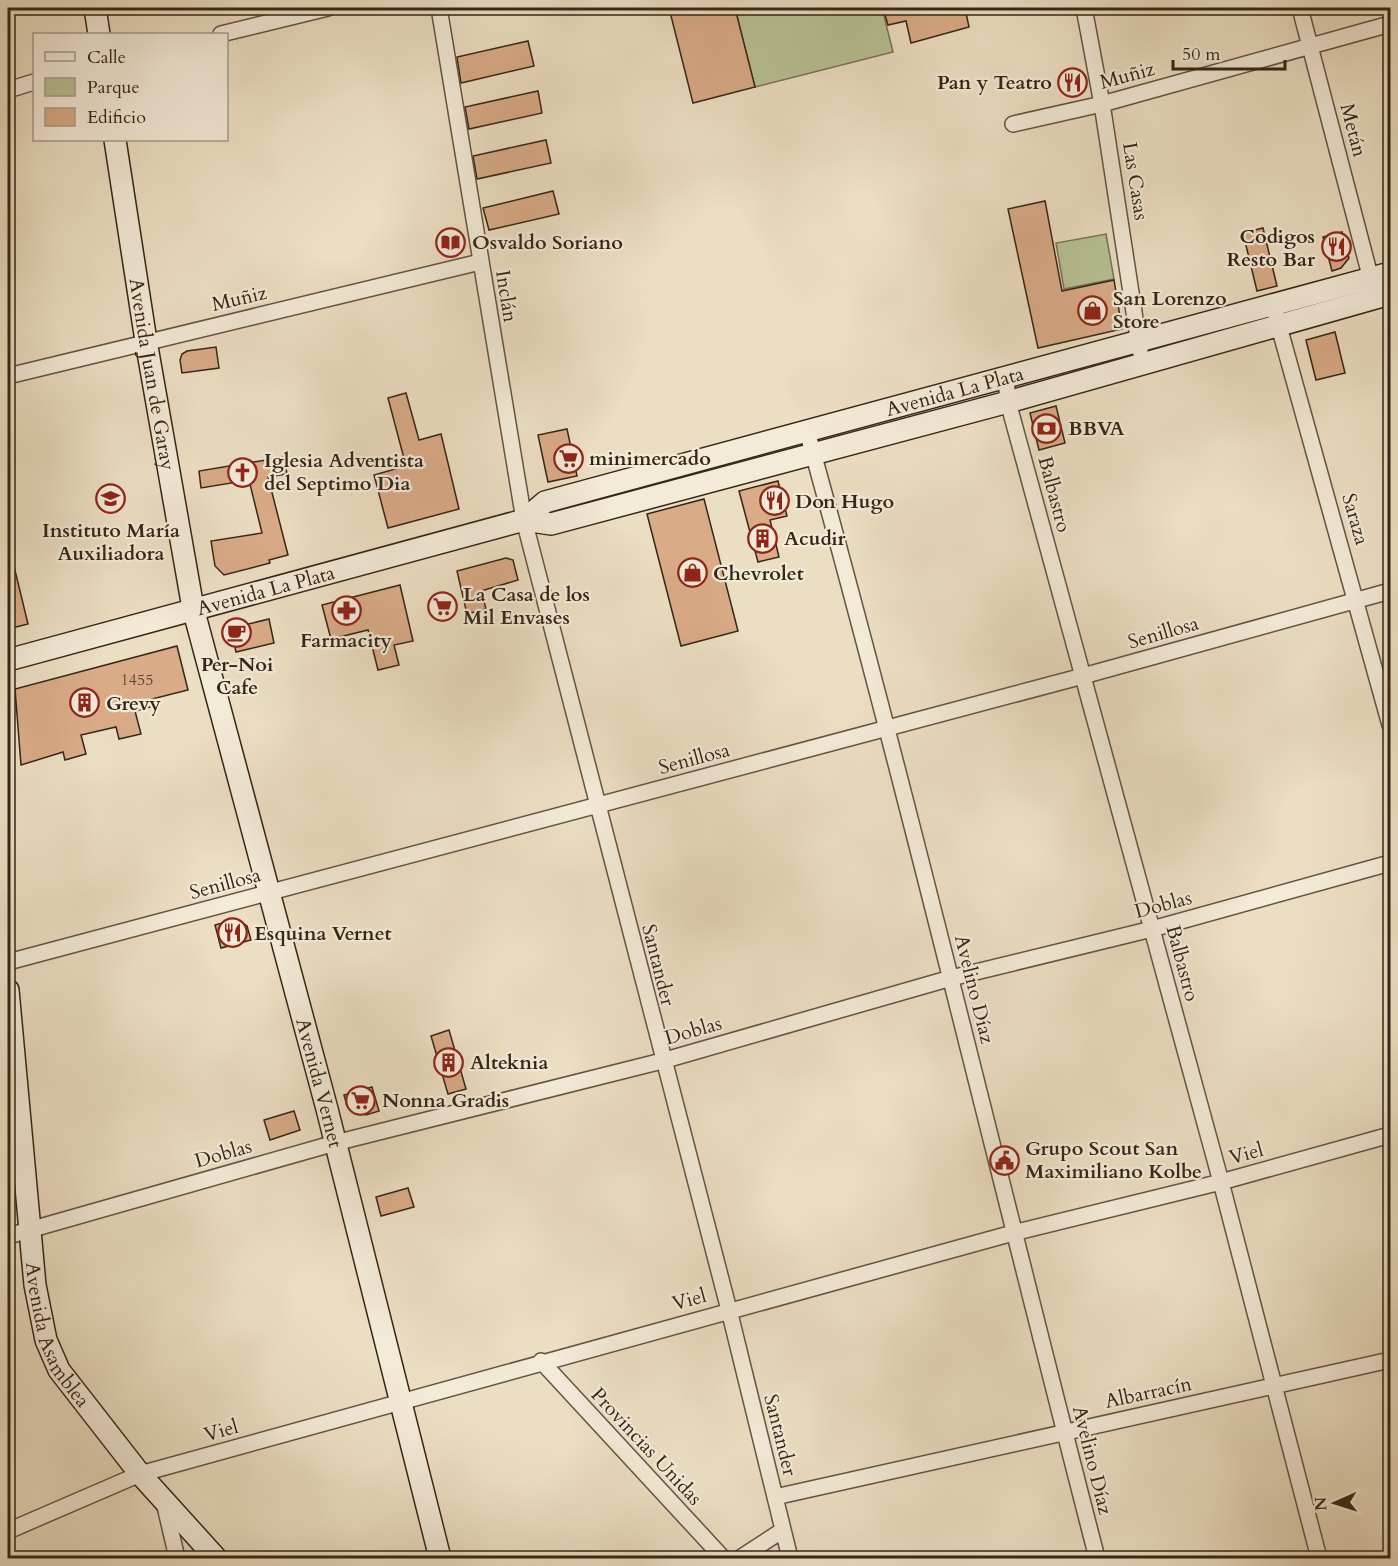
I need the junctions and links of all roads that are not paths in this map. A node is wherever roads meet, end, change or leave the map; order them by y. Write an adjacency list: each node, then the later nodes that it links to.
1 (95, 8): 7 (main road)
2 (328, 8): 8 (street)
3 (439, 8): 15 (street, Inclán)
4 (1084, 8): 12 (street, Las Casas)
5 (1300, 8): 9 (street, Metán)
6 (1390, 24): 9 (street, Muñiz)
7 (99, 33)
8 (224, 33)
9 (1310, 46): 12 (street, Muñiz); 16 (street, Metán)
10 (33, 82): 11 (street)
11 (8, 90)
12 (1102, 104): 13 (street, Muñiz); 19 (street, Las Casas)
13 (1013, 124)
14 (115, 141): 18 (main road, Avenida Juan de Garay)
15 (480, 262): 18 (street, Muñiz); 25 (street, Inclán)
16 (1382, 286): 17 (main road, Avenida La Plata)
17 (1275, 315): 19 (main road, Avenida La Plata); 27 (street, Saraza)
18 (146, 341): 20 (street, Muñiz); 28 (main road, Avenida Juan de Garay)
19 (1140, 352): 21 (main road, Avenida La Plata); 22 (main road, Avenida La Plata)
20 (8, 375)
21 (1006, 378): 22 (street, Balbastro); 23 (main road, Avenida La Plata)
22 (1008, 402): 24 (main road, Avenida La Plata); 30 (street, Balbastro)
23 (807, 431): 24 (street, Avelino Díaz); 25 (main road, Avenida La Plata)
24 (813, 453): 25 (main road, Avenida La Plata); 32 (street, Avelino Díaz)
25 (524, 520): 28 (main road, Avenida La Plata); 33 (street, Santander)
26 (1390, 591): 27 (street, Senillosa)
27 (1357, 600): 30 (street, Senillosa); 31 (street, Saraza)
28 (193, 608): 29 (main road, Avenida La Plata); 35 (main road, Avenida Vernet)
29 (8, 660)
30 (1083, 676): 32 (street, Senillosa); 36 (street, Balbastro)
31 (1390, 725)
32 (886, 729): 33 (street, Senillosa); 38 (street, Avelino Díaz)
33 (597, 806): 35 (street, Senillosa); 40 (street, Santander)
34 (1390, 863): 36 (street, Doblas)
35 (270, 893): 37 (street, Senillosa); 42 (main road, Avenida Vernet)
36 (1152, 929): 38 (street, Doblas); 43 (street, Balbastro)
37 (8, 962)
38 (951, 978): 40 (street, Doblas); 45 (street, Avelino Díaz)
39 (8, 990): 44 (main road, Avenida Asamblea)
40 (662, 1061): 42 (street, Doblas); 47 (street, Santander)
41 (1390, 1135): 43 (street, Viel)
42 (335, 1143): 44 (street, Doblas); 51 (main road, Avenida Vernet)
43 (1221, 1182): 45 (street, Viel); 50 (street, Balbastro)
44 (30, 1229): 46 (street, Doblas); 53 (main road, Avenida Asamblea)
45 (1013, 1233): 47 (street, Viel); 52 (street, Avelino Díaz)
46 (8, 1236)
47 (729, 1310): 49 (street, Viel); 54 (street, Santander)
48 (1390, 1360): 50 (street, Albarracín)
49 (541, 1361): 51 (street, Viel); 61 (street, Provincias Unidas)
50 (1274, 1386): 52 (street, Albarracín); 65 (street, Balbastro)
51 (402, 1400): 53 (street, Viel); 60 (main road, Avenida Vernet)
52 (1065, 1432): 54 (street, Albarracín); 64 (street, Avelino Díaz)
53 (140, 1474): 55 (main road, Avenida Asamblea); 57 (street, Viel)
54 (775, 1497): 56 (street, Santander)
55 (164, 1502): 58 (street); 59 (main road, Avenida Asamblea)
56 (783, 1530): 62 (street); 63 (street, Santander)
57 (8, 1532)
58 (177, 1558)
59 (216, 1558)
60 (440, 1558)
61 (723, 1558)
62 (740, 1558)
63 (790, 1558)
64 (1097, 1558)
65 (1319, 1558)

